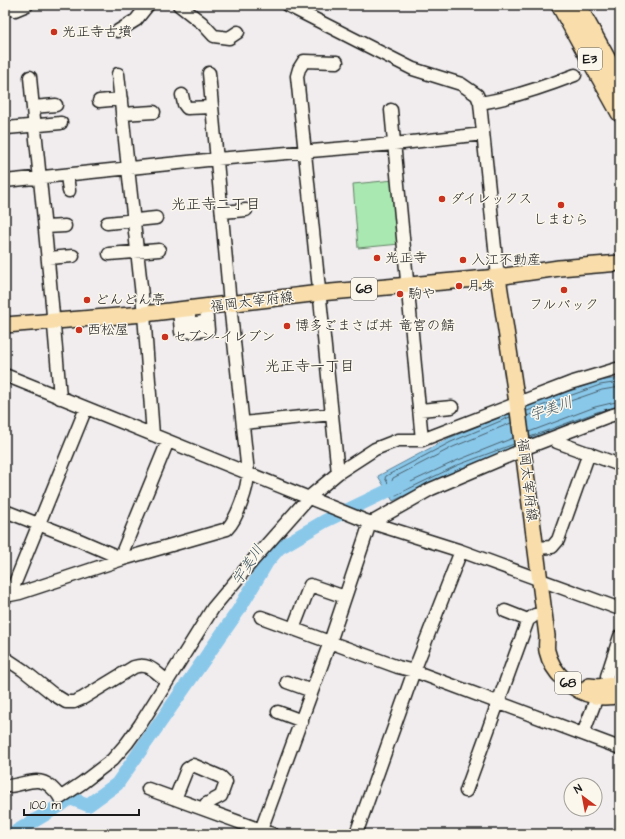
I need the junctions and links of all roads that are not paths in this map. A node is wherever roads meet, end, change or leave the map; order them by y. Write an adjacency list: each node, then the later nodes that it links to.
1 (27, 5): 7 (street)
2 (148, 5): 8 (street)
3 (179, 5): 9 (street)
4 (286, 5): 19 (street)
5 (560, 5): 26 (highway, E3)
6 (576, 5): 15 (highway, E3)
7 (5, 8)
8 (118, 31)
9 (238, 32)
10 (337, 62): 32 (street)
11 (209, 73): 22 (street)
12 (118, 74): 17 (street)
13 (575, 75): 19 (street)
14 (30, 77): 21 (street)
15 (620, 84)
16 (182, 95): 22 (street)
17 (121, 99): 18 (street); 25 (street)
18 (99, 101)
19 (480, 103): 30 (street)
20 (56, 105): 21 (street)
21 (33, 107): 28 (street)
22 (212, 107): 33 (street)
23 (391, 110): 31 (street)
24 (154, 112): 25 (street)
25 (122, 114): 34 (street)
26 (620, 114)
27 (61, 123): 28 (street)
28 (34, 126): 29 (street); 36 (street)
29 (7, 128)
30 (483, 134): 31 (street); 52 (street)
31 (394, 144): 32 (street); 53 (street)
32 (306, 152): 33 (street); 54 (street)
33 (217, 160): 34 (street); 40 (street)
34 (128, 168): 35 (street); 42 (street)
35 (67, 175): 36 (street); 38 (street)
36 (39, 178): 37 (street); 45 (street)
37 (5, 181)
38 (69, 191)
39 (246, 210): 40 (street)
40 (222, 212): 55 (street)
41 (156, 218): 42 (street)
42 (134, 220): 43 (street); 47 (street)
43 (107, 223)
44 (65, 226): 45 (street)
45 (45, 227): 50 (street)
46 (159, 250): 47 (street)
47 (137, 252): 48 (street); 58 (street)
48 (109, 254)
49 (73, 256): 50 (street)
50 (48, 258): 59 (street)
51 (620, 263): 52 (main road, 福岡太宰府線 / 68)
52 (498, 277): 53 (main road, 福岡太宰府線 / 68); 64 (main road, 福岡太宰府線 / 68)
53 (408, 285): 54 (main road, 福岡太宰府線 / 68); 67 (street)
54 (320, 293): 55 (main road, 福岡太宰府線 / 68); 69 (street)
55 (230, 304): 57 (main road, 福岡太宰府線 / 68); 70 (street)
56 (184, 310): 57 (main road, 福岡太宰府線 / 68); 57 (street); 58 (main road, 福岡太宰府線 / 68)
57 (208, 312)
58 (144, 314): 59 (main road, 福岡太宰府線 / 68); 71 (street)
59 (54, 322): 60 (main road, 福岡太宰府線 / 68); 63 (street)
60 (5, 325)
61 (620, 368): 64 (street)
62 (5, 375): 63 (street)
63 (60, 398): 66 (street)
64 (517, 403): 72 (street); 75 (main road, 福岡太宰府線 / 68)
65 (452, 407): 67 (street)
66 (86, 408): 71 (street); 83 (street)
67 (420, 410): 72 (street)
68 (620, 413): 75 (street)
69 (332, 414): 70 (street); 79 (street)
70 (243, 423): 78 (street)
71 (153, 435): 73 (street)
72 (422, 440): 79 (street)
73 (168, 441): 78 (street); 86 (street)
74 (557, 442): 76 (street)
75 (524, 450): 82 (street); 84 (main road, 福岡太宰府線 / 68)
76 (589, 453): 77 (street); 84 (street)
77 (620, 465)
78 (248, 473): 80 (street); 86 (street)
79 (338, 473): 80 (street)
80 (313, 500): 82 (street); 102 (street)
81 (5, 511): 83 (street)
82 (369, 522): 85 (street); 89 (street)
83 (37, 524): 86 (street); 88 (street)
84 (536, 548): 87 (main road, 福岡太宰府線 / 68)
85 (461, 551): 87 (street); 100 (street)
86 (121, 558): 88 (street)
87 (540, 580): 90 (street); 92 (main road, 福岡太宰府線 / 68)
88 (7, 595)
89 (345, 597): 95 (street); 98 (street)
90 (620, 609)
91 (505, 611): 94 (street)
92 (544, 614): 94 (street); 96 (main road, 福岡太宰府線 / 68)
93 (261, 617): 95 (street)
94 (528, 620): 108 (street)
95 (293, 629): 98 (street)
96 (547, 636): 104 (main road, 福岡太宰府線 / 68); 106 (main road, 福岡太宰府線 / 68)
97 (620, 636): 101 (street)
98 (330, 642): 100 (street); 105 (street)
99 (5, 658): 102 (street)
100 (414, 671): 108 (street); 119 (street)
101 (607, 676)
102 (167, 681): 113 (street)
103 (287, 682): 105 (street)
104 (620, 684)
105 (312, 691): 110 (street)
106 (620, 696)
107 (595, 702): 111 (street)
108 (499, 704): 111 (street); 115 (street)
109 (278, 712): 110 (street)
110 (302, 720): 118 (street)
111 (583, 734): 112 (street)
112 (620, 748)
113 (5, 786)
114 (148, 789): 116 (street)
115 (466, 792)
116 (174, 799): 117 (street); 117 (street)
117 (204, 809): 118 (street)
118 (267, 832)
119 (356, 834)

